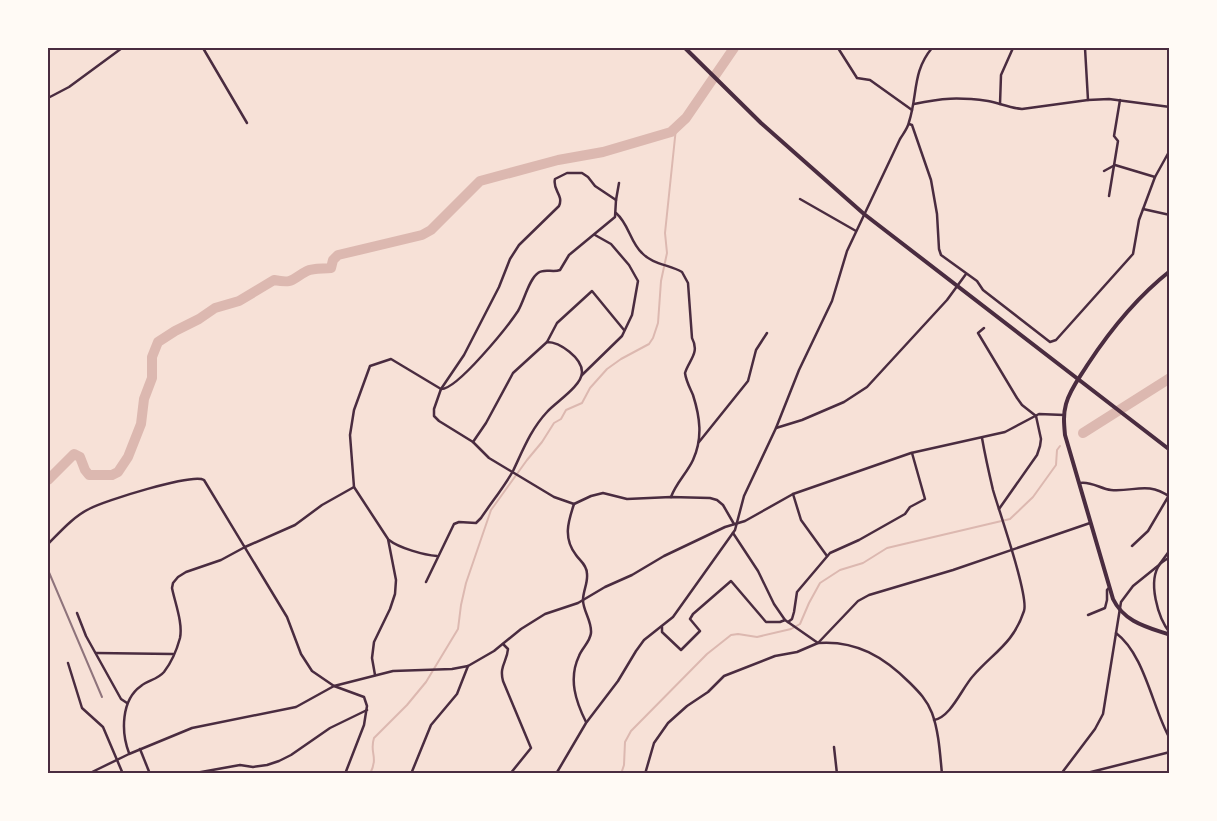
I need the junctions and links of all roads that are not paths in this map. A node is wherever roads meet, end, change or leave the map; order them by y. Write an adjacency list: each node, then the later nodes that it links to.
1 (122, 48): 8 (street)
2 (203, 48): 15 (street)
3 (684, 48): 27 (main road)
4 (838, 48): 14 (street)
5 (932, 48): 12 (street)
6 (1013, 48): 11 (street)
7 (1085, 48): 9 (street)
8 (48, 98)
9 (1088, 100): 10 (street); 11 (street)
10 (1120, 100): 13 (street); 18 (street)
11 (1000, 104): 12 (street)
12 (913, 105): 14 (street)
13 (1170, 107)
14 (912, 110): 16 (street)
15 (247, 123)
16 (909, 124): 27 (street); 32 (street)
17 (1170, 150): 20 (street)
18 (1115, 165): 19 (street); 20 (street); 22 (street)
19 (1104, 171)
20 (1155, 177): 25 (street)
21 (619, 183): 24 (street)
22 (1108, 196)
23 (800, 199): 29 (street)
24 (616, 200): 26 (street); 39 (street)
25 (1143, 209): 28 (street); 32 (street)
26 (616, 213): 30 (street); 45 (street)
27 (864, 214): 29 (street); 38 (main road)
28 (1170, 215)
29 (856, 231): 42 (street)
30 (595, 235): 34 (street); 39 (street)
31 (1170, 271): 38 (main road)
32 (966, 275): 42 (street)
33 (984, 328): 41 (street)
34 (625, 330): 36 (street); 37 (street)
35 (767, 334): 45 (street)
36 (548, 342): 37 (street); 44 (street)
37 (581, 376): 48 (street)
38 (1078, 379): 40 (main road); 46 (main road)
39 (441, 389): 44 (street); 50 (street)
40 (1064, 415): 41 (street); 49 (main road)
41 (1036, 416): 43 (street); 55 (street)
42 (776, 428): 57 (street)
43 (982, 438): 47 (street); 55 (street)
44 (473, 442): 48 (street)
45 (698, 443): 52 (street)
46 (1170, 450)
47 (912, 453): 51 (street); 66 (street)
48 (513, 472): 54 (street); 65 (street)
49 (1080, 483): 53 (street); 56 (main road)
50 (354, 487): 59 (street); 62 (street)
51 (793, 494): 57 (street); 66 (street)
52 (671, 497): 54 (street); 57 (street)
53 (1169, 497): 61 (street)
54 (574, 504): 71 (street)
55 (999, 509): 63 (street)
56 (1091, 522): 63 (street); 70 (main road)
57 (736, 524): 58 (street); 71 (street)
58 (733, 533): 75 (street); 76 (street)
59 (388, 538): 65 (street); 85 (street)
60 (48, 544): 62 (street)
61 (1132, 546)
62 (245, 547): 82 (street); 86 (street)
63 (1011, 550): 79 (street); 89 (street)
64 (1170, 550): 68 (street)
65 (437, 556): 69 (street)
66 (827, 556): 75 (street)
67 (1170, 557): 68 (street)
68 (1159, 565): 72 (street); 78 (street)
69 (426, 582)
70 (1109, 588): 72 (main road); 74 (street)
71 (583, 601): 80 (street); 90 (street)
72 (1120, 611): 77 (street); 78 (main road)
73 (77, 613): 81 (street)
74 (1088, 615)
75 (786, 621): 76 (street); 79 (street)
76 (662, 627): 90 (street)
77 (1116, 633): 91 (street); 108 (street)
78 (1170, 634)
79 (818, 643): 89 (street); 105 (street)
80 (503, 644): 84 (street); 103 (street)
81 (96, 653): 82 (street); 87 (street)
82 (173, 654): 87 (street)
83 (68, 663): 96 (street)
84 (468, 666): 85 (street); 102 (street)
85 (375, 675): 86 (street)
86 (334, 686): 88 (street); 93 (street)
87 (127, 703): 95 (street)
88 (367, 710): 100 (street); 101 (street)
89 (934, 720): 107 (street)
90 (586, 723): 104 (street)
91 (1170, 739)
92 (834, 747): 106 (street)
93 (140, 749): 95 (street); 99 (street)
94 (1170, 752): 109 (street)
95 (129, 754): 96 (street)
96 (118, 760): 97 (street); 98 (street)
97 (88, 774)
98 (124, 774)
99 (150, 774)
100 (190, 774)
101 (345, 774)
102 (411, 774)
103 (510, 774)
104 (556, 774)
105 (645, 774)
106 (837, 774)
107 (942, 774)
108 (1062, 774)
109 (1084, 774)

